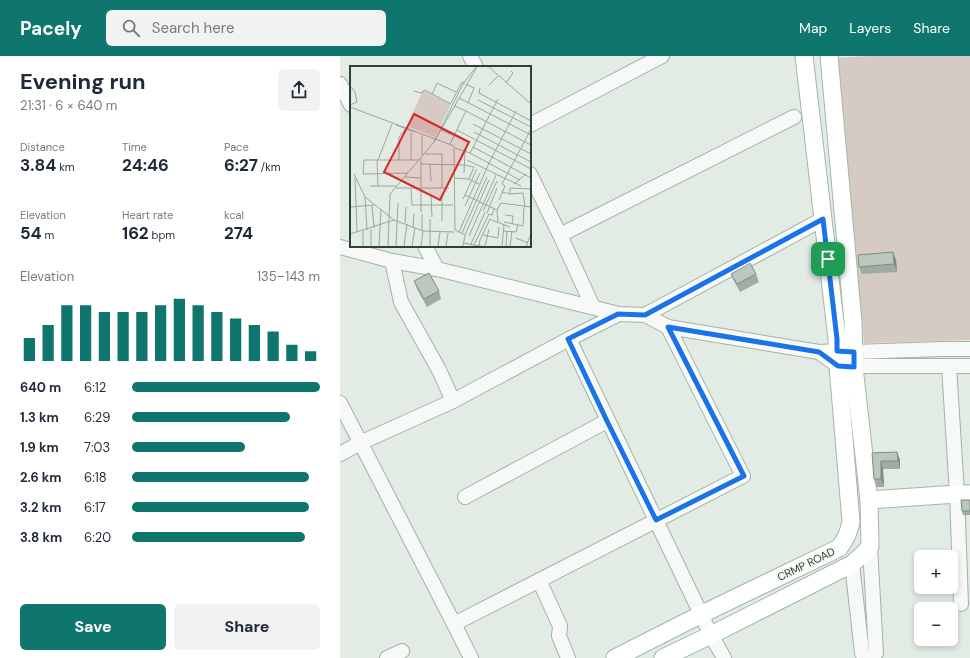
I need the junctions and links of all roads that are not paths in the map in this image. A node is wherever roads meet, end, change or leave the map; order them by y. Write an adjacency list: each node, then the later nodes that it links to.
1 (470, 56): 5 (street)
2 (662, 56): 9 (street)
3 (804, 56): 11 (main road)
4 (829, 56): 23 (main road)
5 (475, 66)
6 (340, 84): 7 (street)
7 (350, 103)
8 (794, 117): 12 (street)
9 (531, 123)
10 (531, 176): 12 (street)
11 (823, 219): 19 (street); 23 (main road)
12 (560, 235): 17 (street)
13 (340, 247): 15 (street)
14 (426, 247): 16 (street)
15 (392, 262): 16 (street); 26 (street)
16 (437, 269): 17 (street)
17 (593, 307): 18 (street)
18 (618, 314): 19 (street); 21 (street)
19 (645, 315): 20 (street)
20 (668, 327): 23 (street); 34 (street)
21 (568, 339): 26 (street); 28 (street)
22 (970, 349): 23 (street)
23 (846, 359): 24 (street); 33 (main road); 39 (main road, CRMP ROAD)
24 (949, 366): 25 (street); 31 (street)
25 (970, 366)
26 (453, 401): 29 (street)
27 (340, 403): 29 (street)
28 (607, 421): 32 (street); 34 (street)
29 (360, 443): 30 (street); 40 (street)
30 (340, 454)
31 (963, 494): 33 (main road); 38 (street)
32 (465, 497)
33 (869, 500): 35 (main road)
34 (656, 520): 37 (street); 39 (street)
35 (870, 547): 36 (main road, CRMP ROAD); 50 (street)
36 (852, 564): 41 (main road, CRMP ROAD); 49 (street)
37 (539, 580): 40 (street); 45 (street)
38 (961, 604)
39 (702, 614): 41 (street); 46 (main road, CRMP ROAD)
40 (454, 624): 44 (street)
41 (711, 635): 47 (main road, CRMP ROAD); 48 (street)
42 (402, 651): 43 (street)
43 (387, 658)
44 (471, 658)
45 (568, 658)
46 (615, 658)
47 (663, 658)
48 (724, 658)
49 (865, 658)
50 (872, 658)

